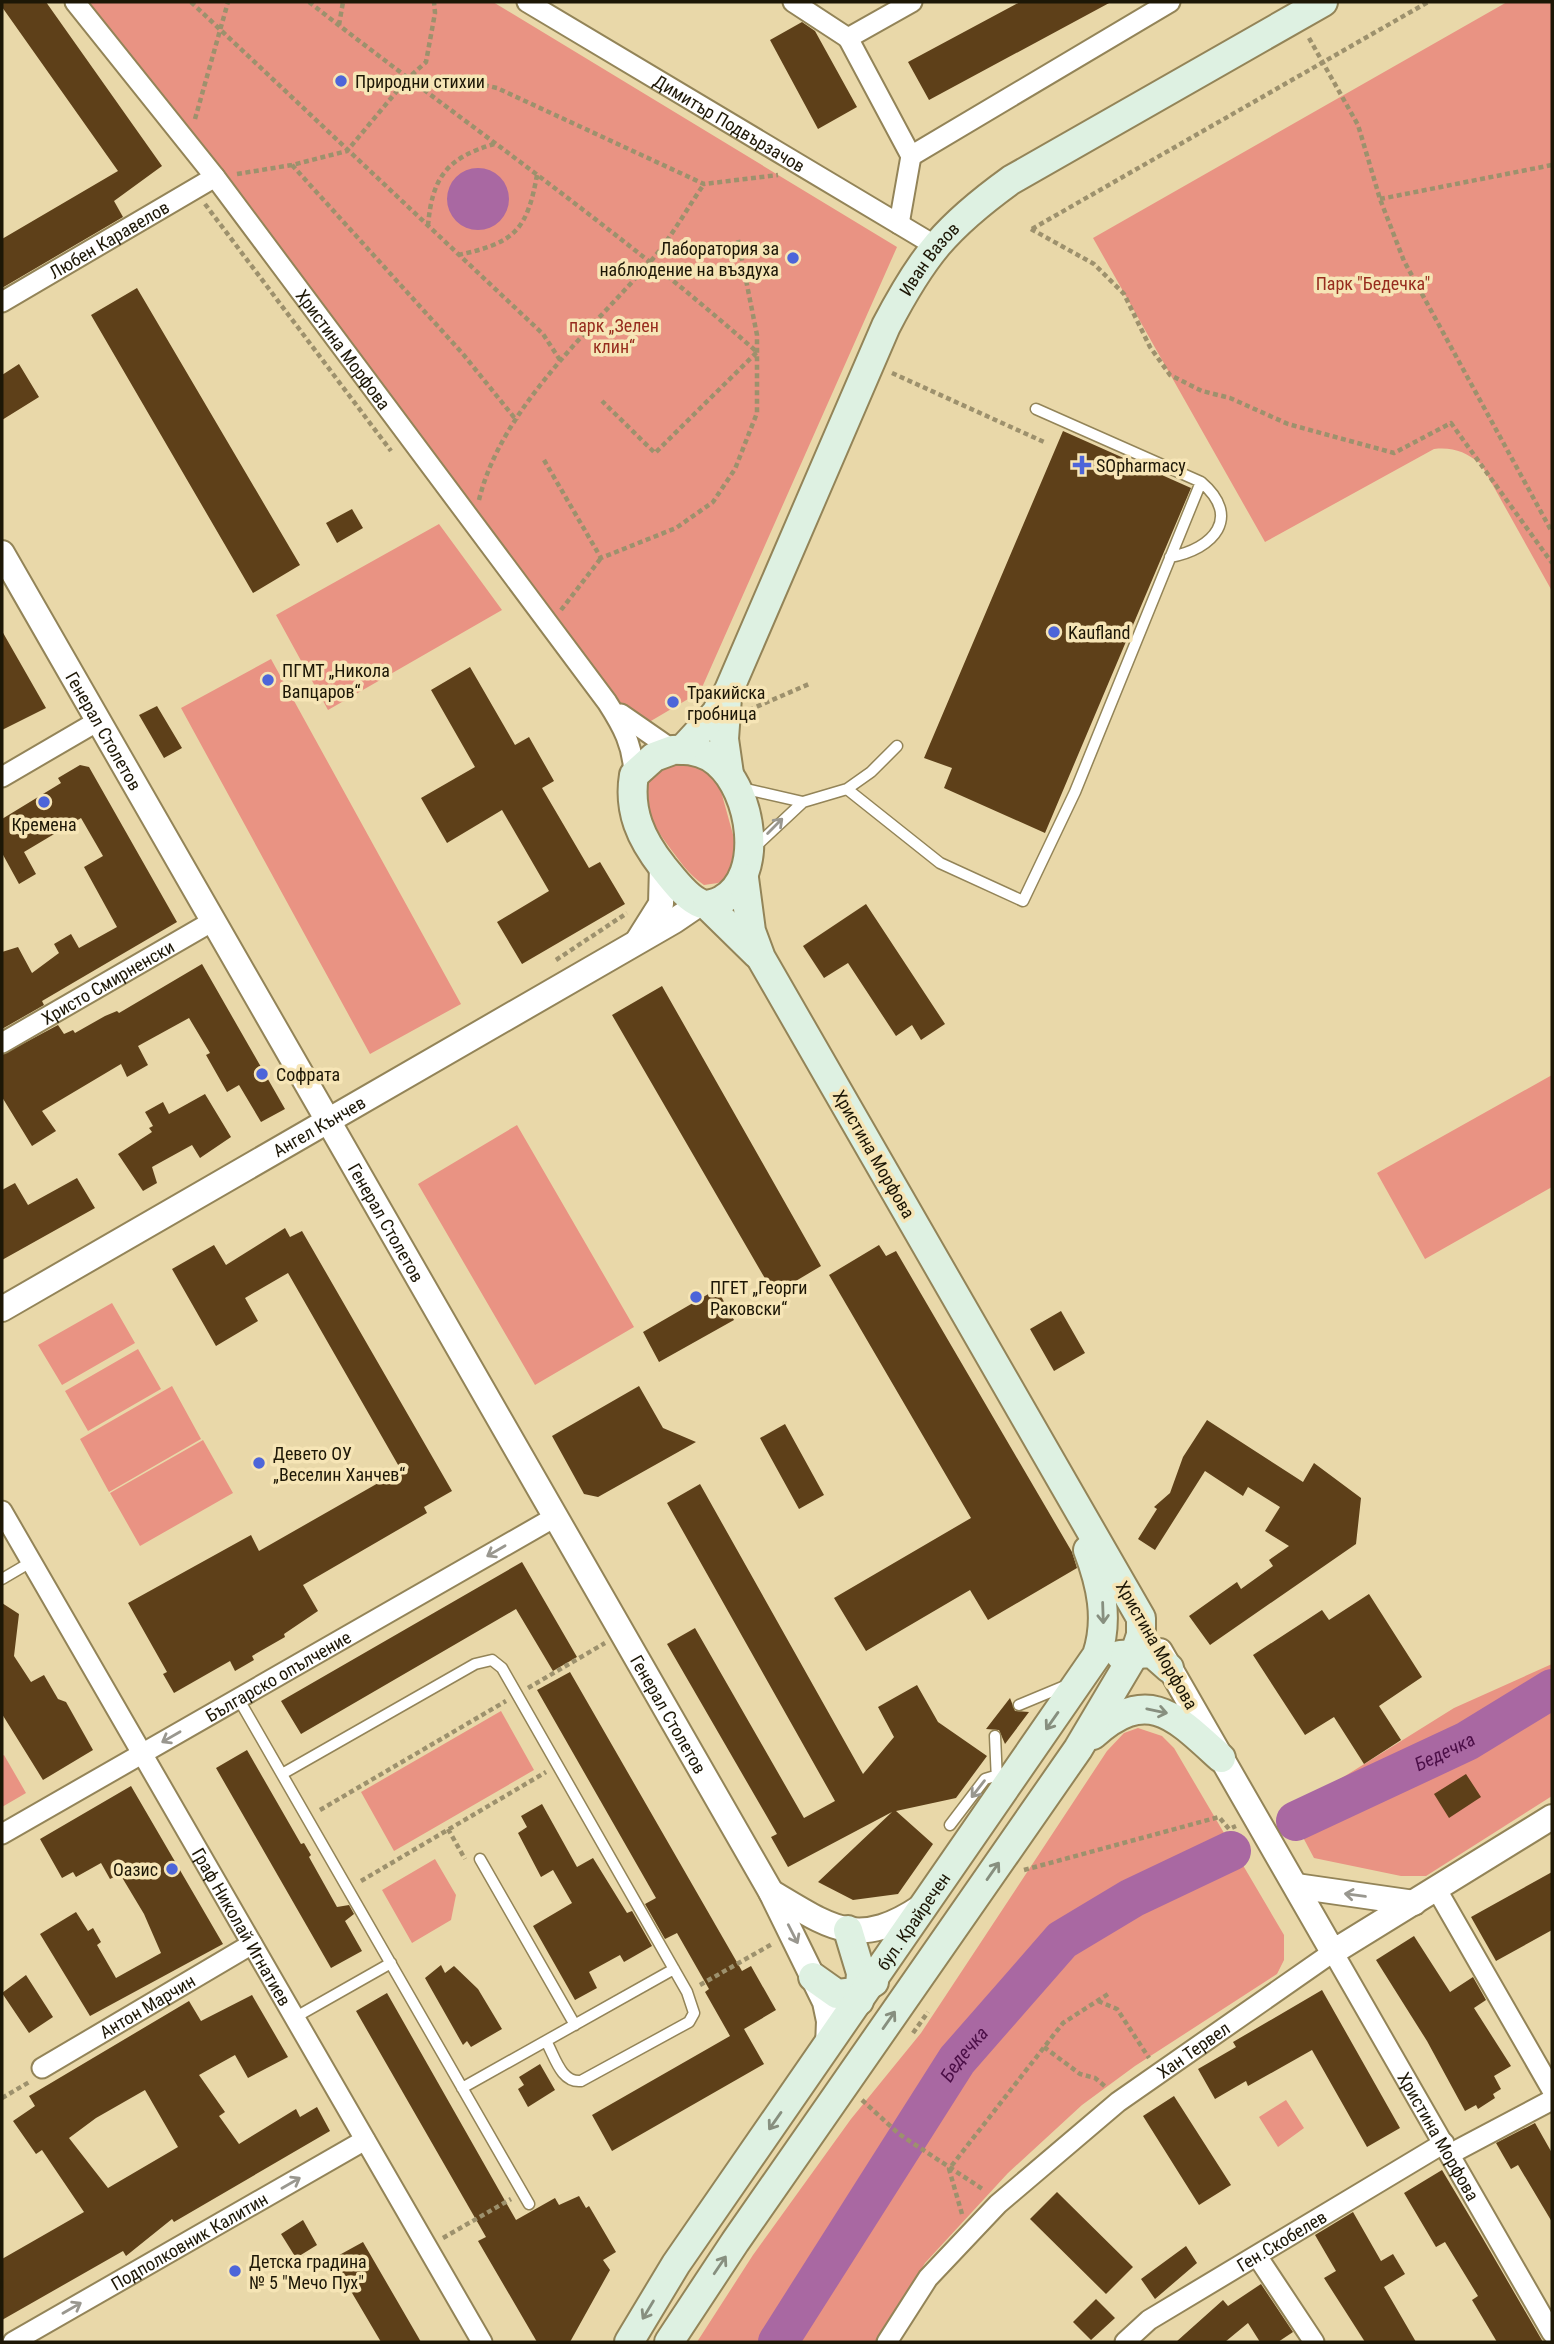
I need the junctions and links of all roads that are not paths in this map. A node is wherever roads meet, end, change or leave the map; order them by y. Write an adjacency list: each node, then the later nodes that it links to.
1 (75, 2): 9 (street, Христина Морфова)
2 (527, 2): 10 (street, Димитър Подвързачов)
3 (793, 2): 7 (street)
4 (912, 2): 7 (street)
5 (1170, 2): 8 (street)
6 (1323, 2): 11 (main road, Иван Вазов)
7 (848, 38): 8 (street)
8 (911, 156): 10 (street)
9 (215, 177): 12 (street, Любен Каравелов); 18 (street, Христина Морфова)
10 (900, 224): 11 (street, Димитър Подвързачов)
11 (934, 245): 17 (main road, Иван Вазов)
12 (2, 302)
13 (1036, 409): 14 (lane)
14 (1201, 482): 16 (lane); 16 (lane)
15 (2, 553): 19 (street, Генерал Столетов)
16 (1170, 557): 25 (lane)
17 (729, 690): 21 (main road, Иван Вазов); 24 (main road, Иван Вазов)
18 (607, 702): 21 (street, Христина Морфова); 22 (street, Христина Морфова)
19 (98, 721): 23 (street); 30 (street, Генерал Столетов)
20 (897, 746): 25 (lane)
21 (678, 750): 22 (main road); 24 (main road)
22 (634, 775): 27 (main road)
23 (2, 777)
24 (732, 780): 26 (lane); 28 (main road)
25 (847, 789): 26 (lane)
26 (803, 802): 28 (lane, one-way to 26)
27 (662, 866): 29 (main road); 31 (street, Ангел Кънчев)
28 (747, 866): 29 (main road); 32 (main road, Христина Морфова)
29 (703, 904): 31 (street, Ангел Кънчев); 32 (main road, Христина Морфова)
30 (213, 921): 33 (street, Христо Смирненски); 34 (street, Генерал Столетов)
31 (636, 943): 34 (street, Ангел Кънчев)
32 (761, 958): 36 (main road, Христина Морфова)
33 (2, 1043)
34 (328, 1121): 35 (street, Ангел Кънчев); 38 (street, Генерал Столетов)
35 (2, 1309)
36 (1061, 1478): 41 (main road, Христина Морфова); 44 (main road, бул. Крайречен, one-way to 44)
37 (2, 1511): 39 (street, Граф Николай Игнатиев)
38 (555, 1517): 45 (street, Българско опълчение, one-way to 45); 59 (street, Генерал Столетов)
39 (31, 1562): 40 (lane); 49 (street, Граф Николай Игнатиев)
40 (2, 1579)
41 (1141, 1618): 42 (main road, бул. Крайречен); 43 (street, Христина Морфова)
42 (1135, 1653): 43 (main road); 44 (main road); 48 (main road, бул. Крайречен)
43 (1170, 1668): 50 (street, Христина Морфова)
44 (1085, 1672): 46 (lane); 52 (main road, бул. Крайречен, one-way to 52)
45 (238, 1698): 49 (street, Българско опълчение, one-way to 49); 51 (lane)
46 (1019, 1705)
47 (995, 1737): 52 (lane)
48 (1078, 1749): 50 (main road, one-way to 50); 62 (main road, бул. Крайречен, one-way to 48)
49 (142, 1754): 55 (street, Българско опълчение); 64 (street, Граф Николай Игнатиев)
50 (1221, 1758): 57 (street, Христина Морфова)
51 (282, 1774): 66 (lane); 67 (lane)
52 (1005, 1781): 54 (lane, one-way to 54); 61 (main road, бул. Крайречен)
53 (1552, 1817): 58 (street, Хан Тервел)
54 (950, 1825)
55 (2, 1834)
56 (480, 1859): 71 (lane)
57 (1292, 1880): 60 (street, one-way to 57); 65 (street, Христина Морфова)
58 (1437, 1889): 60 (street, Хан Тервел); 77 (street)
59 (771, 1892): 63 (street); 68 (street, Генерал Столетов, one-way to 68)
60 (1414, 1903): 65 (street, Хан Тервел)
61 (925, 1905): 63 (street); 69 (main road, бул. Крайречен)
62 (954, 1927): 69 (main road); 75 (main road, бул. Крайречен, one-way to 62)
63 (848, 1930): 69 (main road)
64 (252, 1944): 70 (street, Граф Николай Игнатиев); 74 (street, Антон Марчин)
65 (1334, 1952): 80 (street, Христина Морфова); 88 (street, Хан Тервел)
66 (391, 1963): 70 (lane); 76 (lane)
67 (674, 1969): 71 (lane); 72 (lane)
68 (813, 1977): 69 (main road); 73 (street, Генерал Столетов)
69 (863, 1992): 73 (main road, бул. Крайречен); 75 (main road)
70 (294, 2018): 79 (street, Граф Николай Игнатиев)
71 (575, 2025): 72 (lane)
72 (546, 2041): 76 (lane)
73 (828, 2046): 86 (main road, бул. Крайречен, one-way to 86)
74 (42, 2068)
75 (854, 2086): 87 (main road, бул. Крайречен, one-way to 75)
76 (462, 2088): 81 (lane)
77 (1552, 2090)
78 (1552, 2100): 80 (street, Ген.Скобелев)
79 (365, 2140): 84 (street, Подполковник Калитин, one-way to 79); 85 (street, Граф Николай Игнатиев)
80 (1447, 2149): 82 (street, Ген.Скобелев); 83 (street, Христина Морфова)
81 (529, 2204)
82 (1257, 2256): 89 (street, Ген.Скобелев); 90 (street)
83 (1552, 2333)
84 (13, 2342)
85 (482, 2342)
86 (629, 2342)
87 (669, 2342)
88 (887, 2342)
89 (1125, 2342)
90 (1314, 2342)

